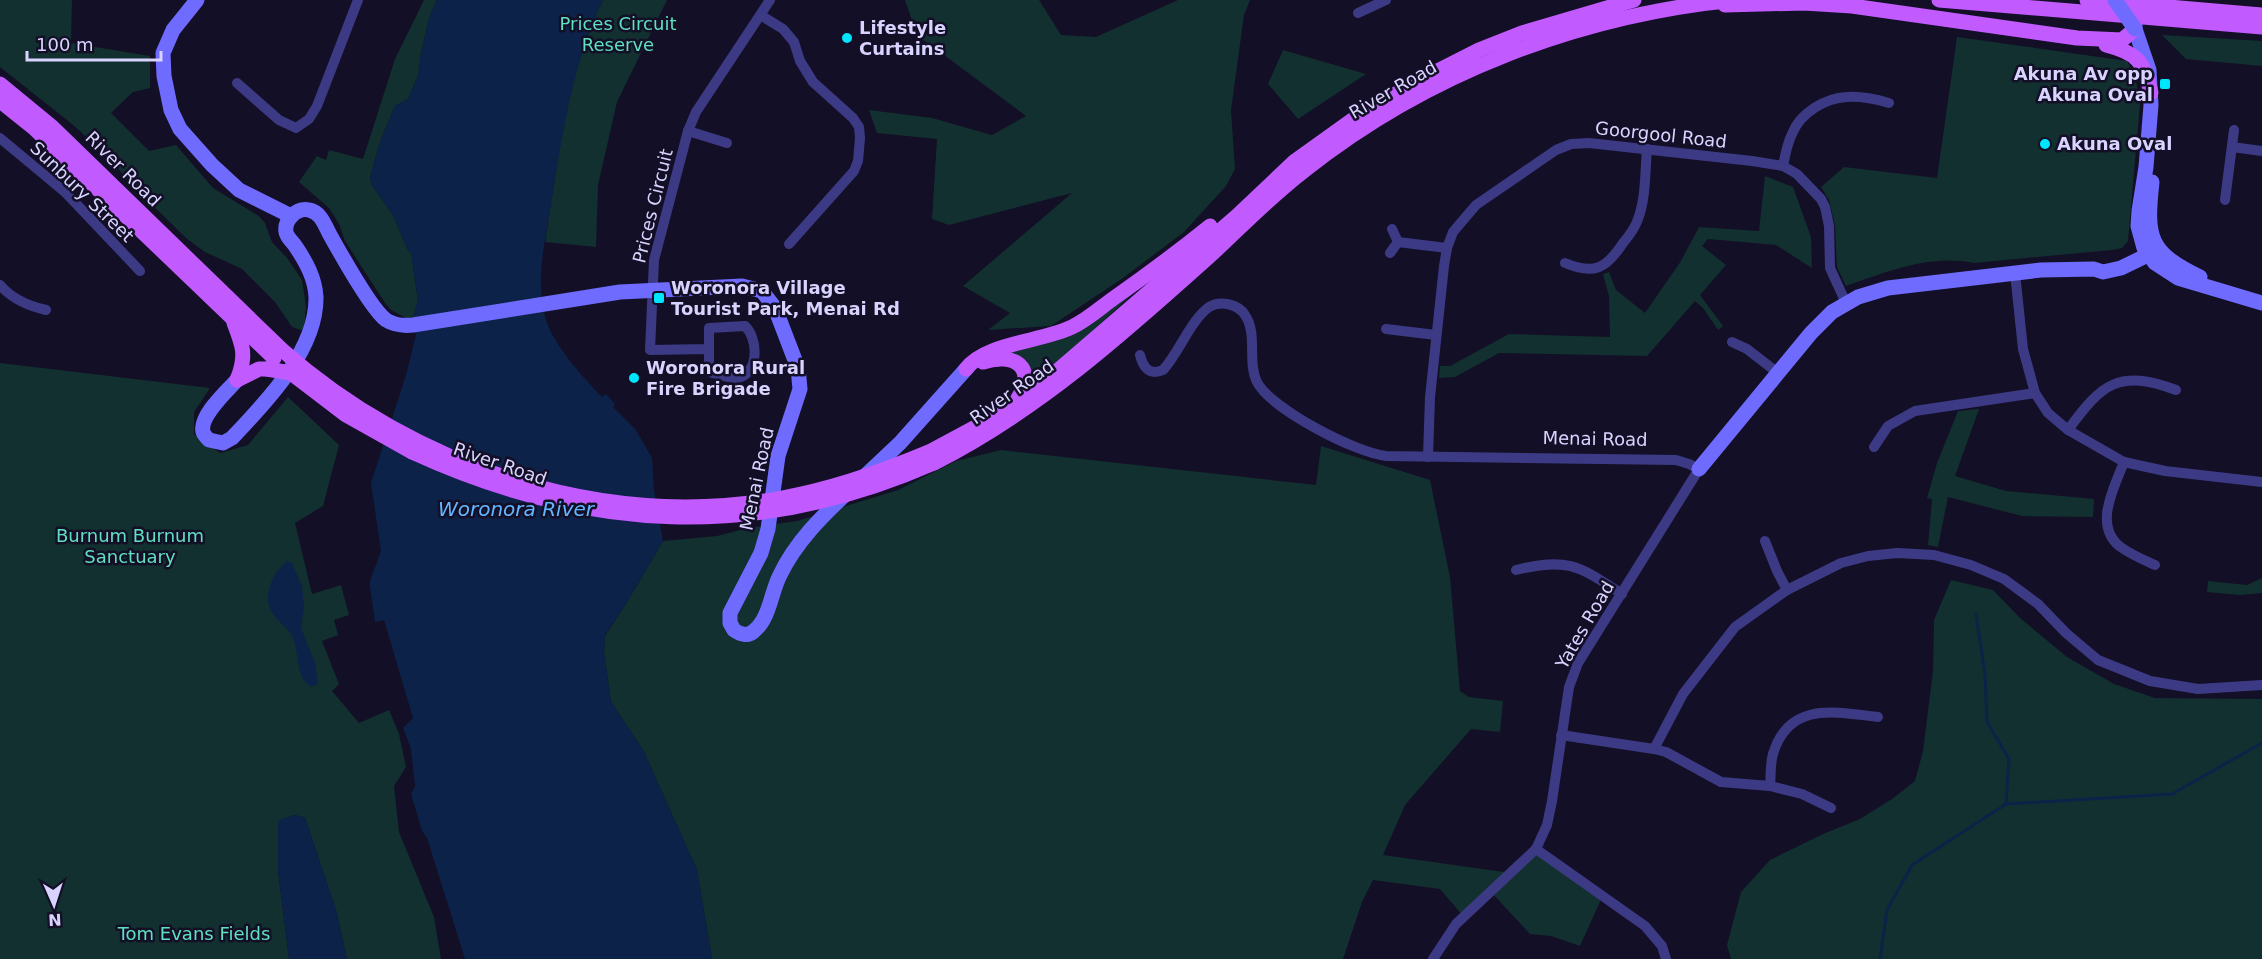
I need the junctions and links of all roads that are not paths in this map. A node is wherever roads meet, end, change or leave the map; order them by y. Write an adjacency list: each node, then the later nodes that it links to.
1 (197, 0): 33 (street)
2 (358, 0): 18 (street)
3 (770, 0): 14 (street, Prices Circuit)
4 (1386, 0): 12 (street)
5 (1634, 0): 31 (main road, River Road)
6 (1736, 0): 11 (main road)
7 (1939, 0): 15 (main road)
8 (2086, 0): 13 (main road)
9 (2115, 0): 16 (street, bridge)
10 (2124, 0): 16 (street)
11 (1692, 6): 17 (main road); 66 (main road, River Road)
12 (1358, 13)
13 (2262, 15)
14 (762, 16): 24 (street, Prices Circuit); 38 (street)
15 (2262, 27)
16 (2137, 28): 17 (main road); 20 (street); 40 (street)
17 (2077, 38): 20 (main road)
18 (237, 83)
19 (0, 84): 56 (main road, River Road)
20 (2151, 93): 40 (street)
21 (0, 101): 50 (main road, River Road)
22 (1889, 103): 30 (street)
23 (2234, 130): 27 (street)
24 (688, 131): 26 (street, Prices Circuit); 46 (street, Prices Circuit)
25 (0, 138): 43 (street, Sunbury Street)
26 (727, 143)
27 (2232, 147): 29 (street); 32 (street)
28 (1647, 149): 30 (street, Goorgool Road); 39 (street, Goorgool Road); 42 (street)
29 (2262, 151)
30 (1783, 166): 47 (street)
31 (1262, 191): 57 (main road); 62 (main road, River Road)
32 (2225, 200)
33 (270, 204): 34 (street); 36 (street)
34 (297, 213): 36 (street); 46 (street, Menai Road)
35 (1392, 229): 37 (street)
36 (286, 232): 59 (street)
37 (1398, 242): 39 (street); 41 (street)
38 (789, 244)
39 (1447, 248): 52 (street, Goorgool Road)
40 (2151, 249): 44 (street); 48 (street)
41 (1390, 253)
42 (1565, 263)
43 (140, 271)
44 (2015, 273): 47 (street); 61 (street)
45 (0, 285): 49 (street)
46 (652, 289): 54 (street, Prices Circuit); 57 (street, Menai Road)
47 (1846, 303): 58 (street)
48 (2262, 303)
49 (46, 310)
50 (232, 319): 56 (main road, River Road); 59 (main road)
51 (1386, 329): 52 (street)
52 (1436, 335): 65 (street, Goorgool Road)
53 (1732, 342): 58 (street)
54 (709, 349): 54 (street)
55 (1140, 355): 65 (street, Menai Road)
56 (274, 359): 59 (main road); 66 (main road, River Road, bridge); 66 (main road, River Road, bridge)
57 (966, 369): 62 (main road)
58 (1778, 374): 68 (street)
59 (237, 380)
60 (2176, 390): 63 (street)
61 (2035, 393): 63 (street); 64 (street)
62 (1014, 405): 66 (main road, River Road)
63 (2068, 430): 67 (street)
64 (1874, 447)
65 (1428, 457): 68 (street, Menai Road)
66 (931, 458)
67 (2124, 462): 69 (street); 71 (street)
68 (1699, 469): 74 (street, Yates Road)
69 (2262, 482)
70 (1765, 541): 73 (street)
71 (2155, 566)
72 (1516, 570): 74 (street)
73 (1787, 590): 75 (street); 78 (street)
74 (1622, 594): 77 (street, Yates Road)
75 (2262, 686)
76 (1878, 717): 79 (street)
77 (1561, 735): 78 (street); 81 (street, Yates Road)
78 (1654, 749): 79 (street)
79 (1770, 786): 80 (street)
80 (1831, 808)
81 (1536, 849): 82 (street, Yates Road); 83 (street)
82 (1433, 959)
83 (1666, 959)

